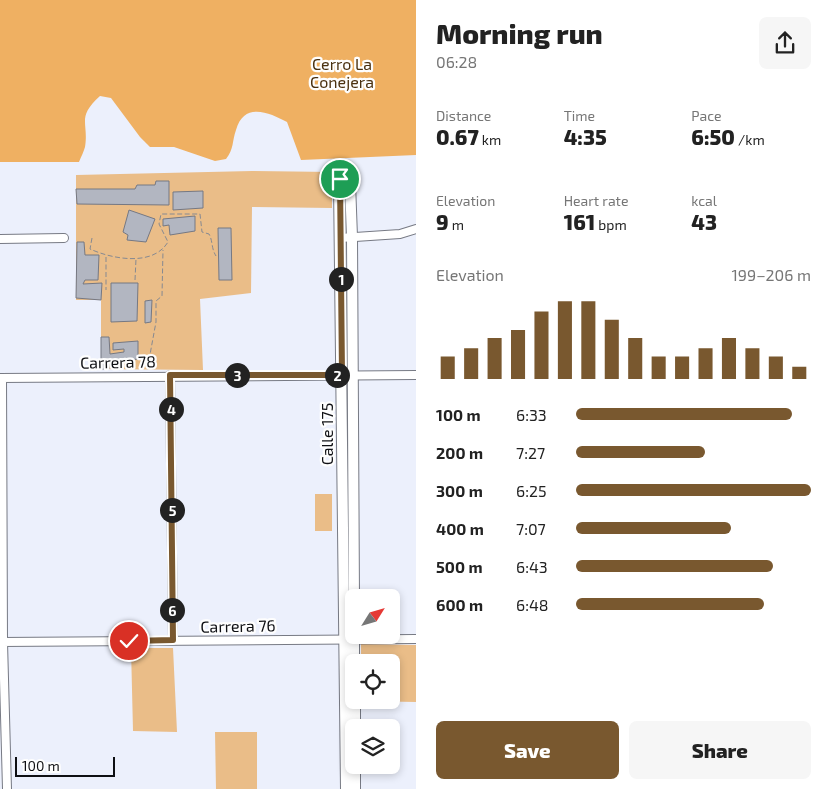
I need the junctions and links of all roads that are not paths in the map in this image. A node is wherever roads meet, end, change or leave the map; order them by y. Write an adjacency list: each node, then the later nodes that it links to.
1 (416, 229): 2 (street)
2 (352, 237): 4 (street); 4 (street, Calle 175); 8 (street, Calle 175)
3 (64, 238): 5 (street)
4 (340, 238): 7 (street, Calle 175)
5 (0, 239)
6 (170, 375): 7 (street, Carrera 78); 10 (street, Carrera 78); 16 (street)
7 (342, 375): 8 (street, Carrera 78); 11 (street, Calle 175)
8 (353, 375): 9 (street, Carrera 78); 12 (street, Calle 175)
9 (416, 375)
10 (1, 378): 17 (street)
11 (349, 589)
12 (354, 589)
13 (345, 637): 16 (street, Carrera 76)
14 (400, 639): 15 (street, Carrera 76)
15 (416, 639)
16 (173, 640): 17 (street, Carrera 76)
17 (1, 642): 20 (street)
18 (351, 644): 21 (street, Calle 175)
19 (355, 774): 22 (street)
20 (7, 789)
21 (346, 789)
22 (355, 789)

